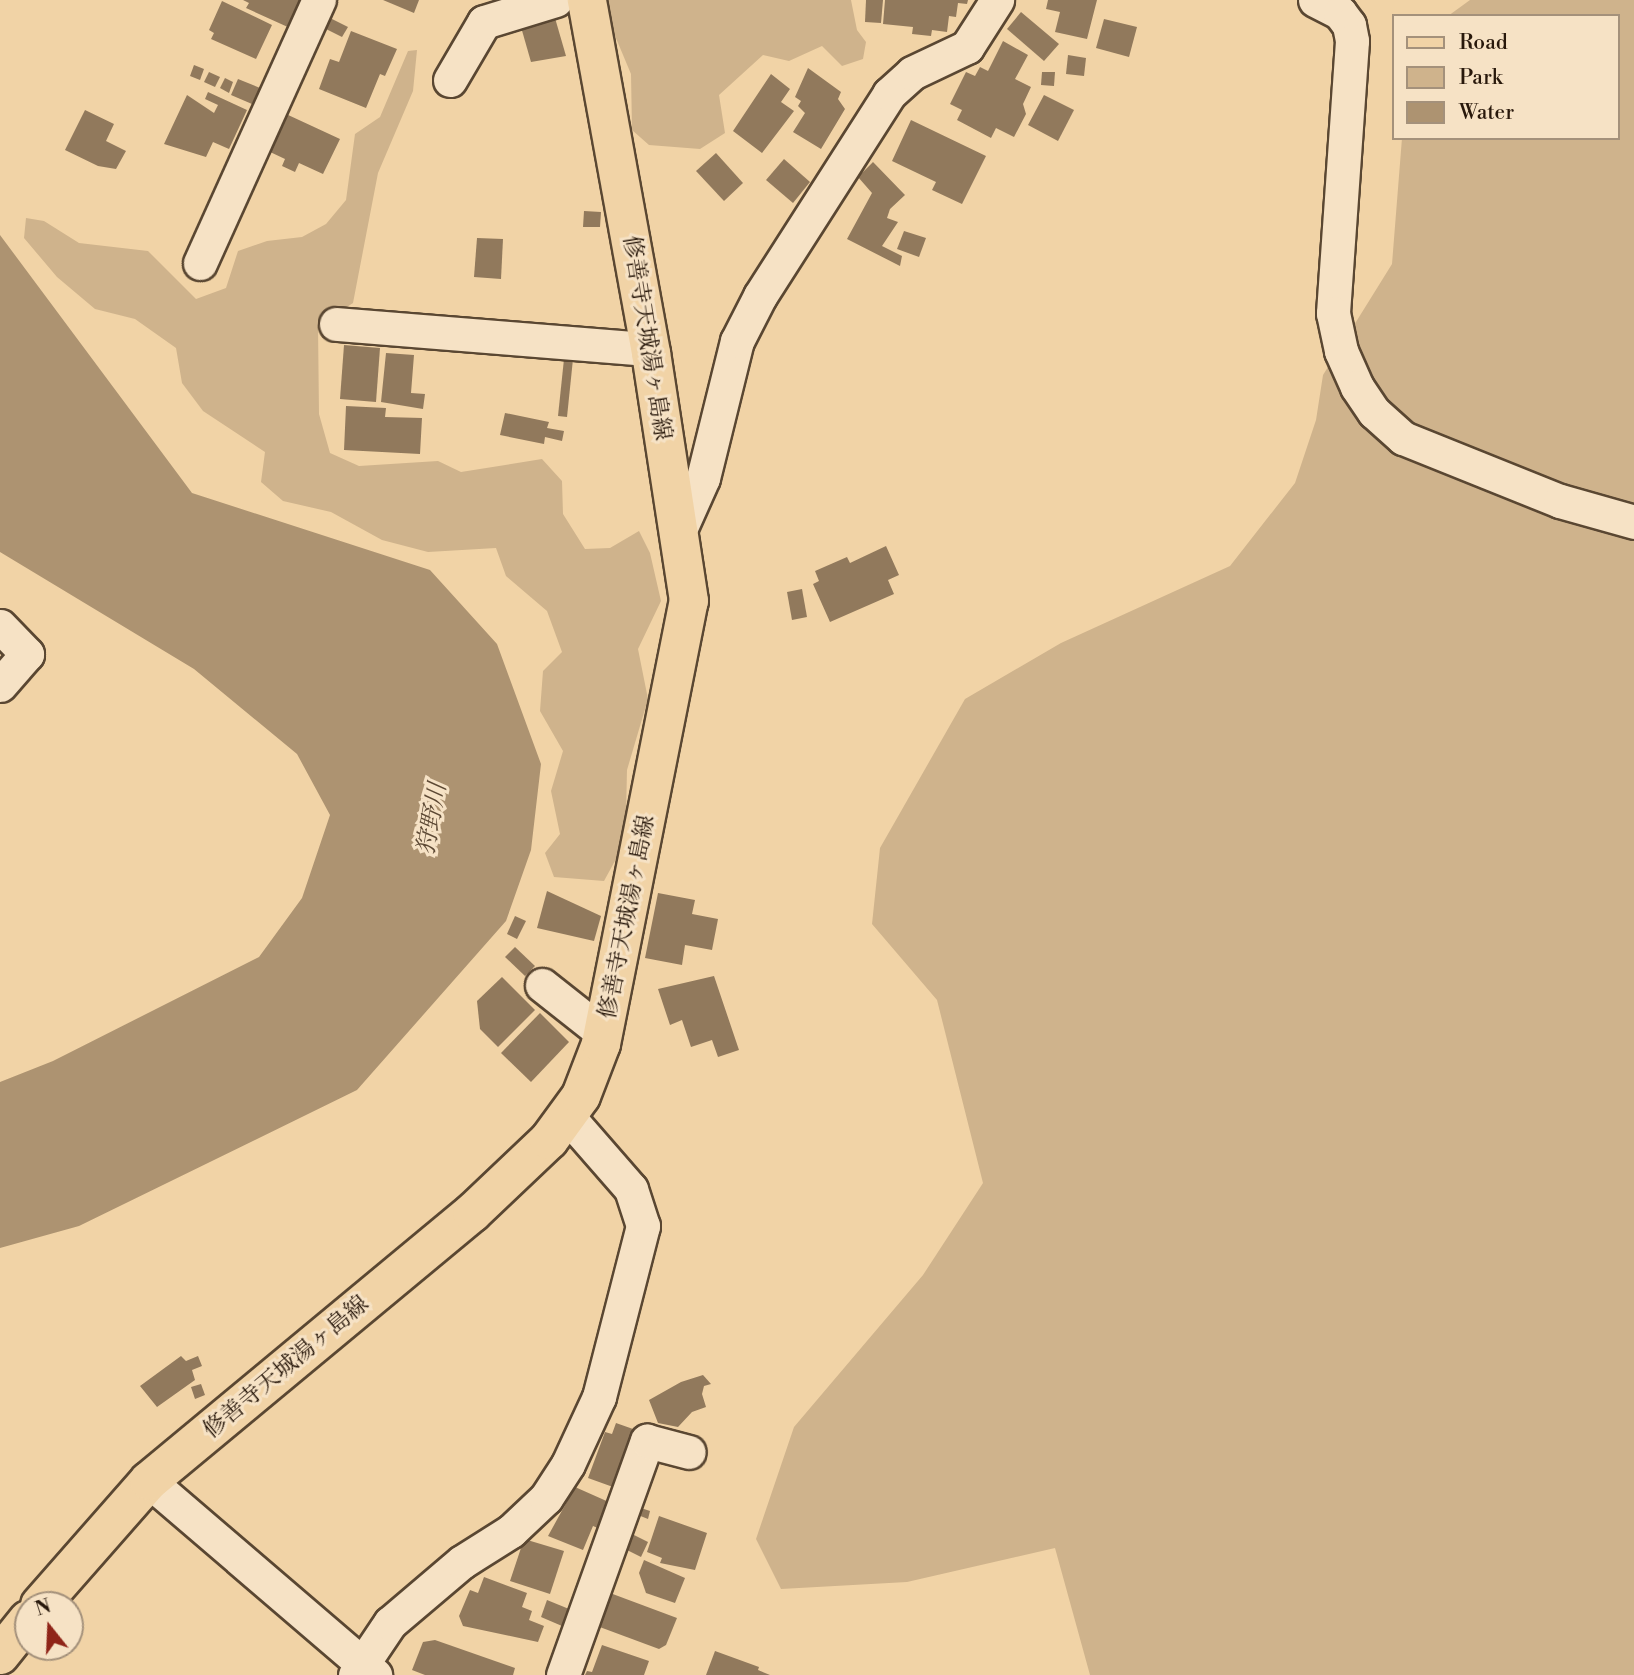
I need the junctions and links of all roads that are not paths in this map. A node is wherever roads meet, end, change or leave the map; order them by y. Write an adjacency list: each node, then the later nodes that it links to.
1 (318, 0): 7 (street)
2 (556, 0): 6 (street)
3 (587, 0): 9 (main road, 修善寺天城湯ヶ島線)
4 (997, 0): 11 (street)
5 (1320, 1): 10 (street)
6 (450, 80)
7 (200, 263)
8 (336, 324): 9 (street)
9 (650, 349): 11 (main road, 修善寺天城湯ヶ島線)
10 (1634, 522)
11 (678, 534): 15 (main road, 修善寺天城湯ヶ島線)
12 (0, 625): 13 (street)
13 (0, 685)
14 (542, 985): 15 (street)
15 (604, 1034): 16 (main road, 修善寺天城湯ヶ島線)
16 (569, 1118): 18 (main road, 修善寺天城湯ヶ島線); 22 (street)
17 (689, 1452): 23 (street)
18 (149, 1482): 19 (main road, 修善寺天城湯ヶ島線); 22 (street)
19 (52, 1591)
20 (14, 1638): 21 (main road)
21 (0, 1655)
22 (364, 1670)
23 (563, 1675)

